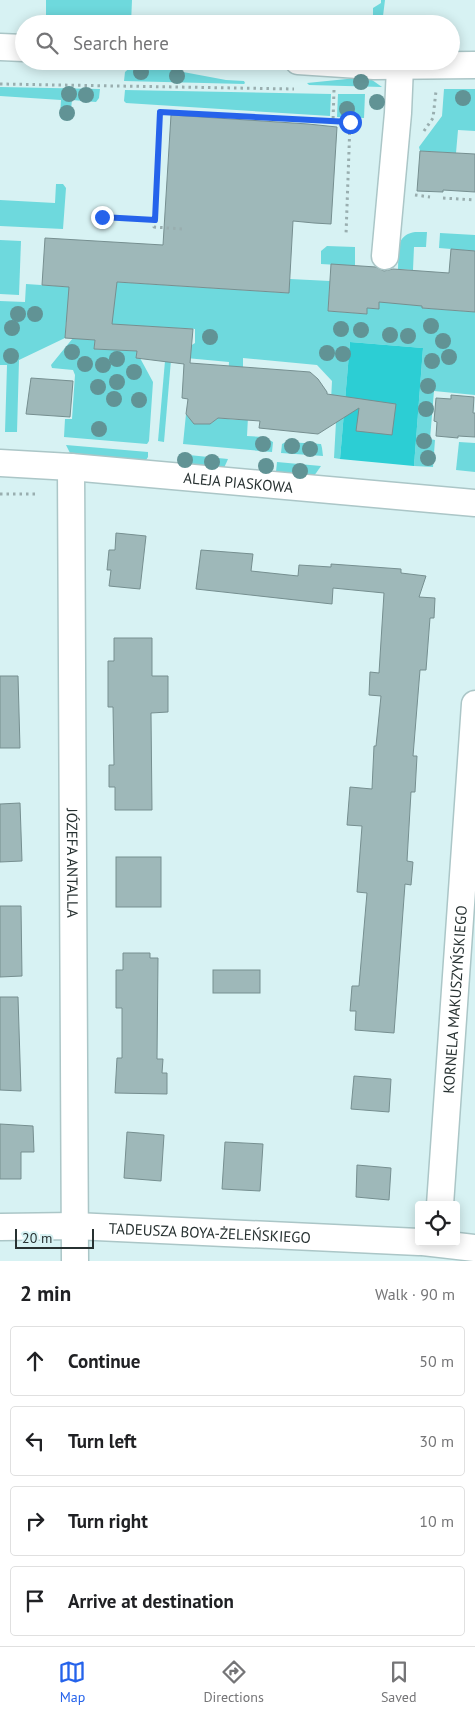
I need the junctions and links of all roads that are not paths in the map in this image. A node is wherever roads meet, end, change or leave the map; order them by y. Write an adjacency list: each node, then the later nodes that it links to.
1 (0, 47): 2 (street)
2 (15, 48)
3 (460, 65): 4 (street)
4 (475, 65)
5 (400, 70): 6 (street)
6 (385, 256)
7 (0, 463): 8 (street, ALEJA PIASKOWA)
8 (71, 467): 9 (street, ALEJA PIASKOWA); 12 (street, JÓZEFA ANTALLA)
9 (475, 503)
10 (475, 704): 11 (street, KORNELA MAKUSZYŃSKIEGO)
11 (440, 1201)
12 (75, 1226): 13 (street, TADEUSZA BOYA-ŻELEŃSKIEGO); 14 (street, TADEUSZA BOYA-ŻELEŃSKIEGO); 18 (street, JÓZEFA ANTALLA)
13 (0, 1227)
14 (415, 1242)
15 (437, 1246): 19 (street)
16 (460, 1246): 17 (street)
17 (475, 1248)
18 (75, 1261)
19 (436, 1261)

